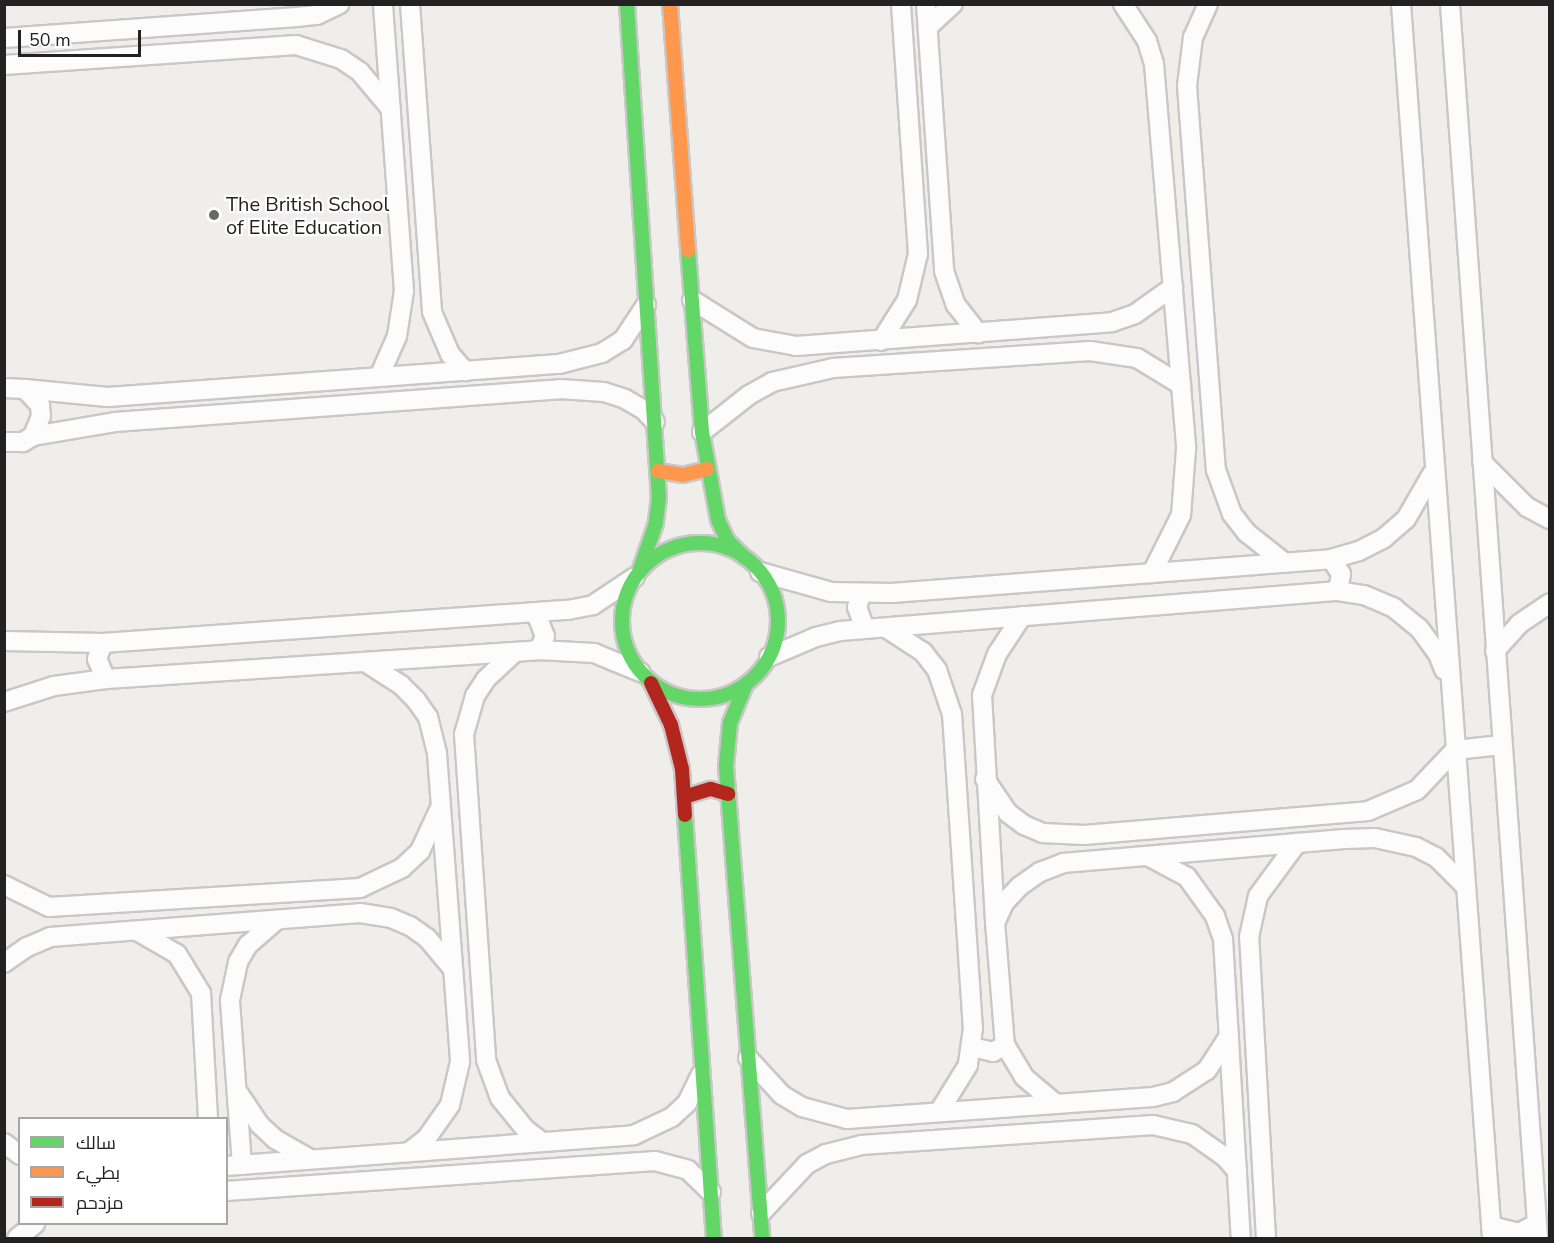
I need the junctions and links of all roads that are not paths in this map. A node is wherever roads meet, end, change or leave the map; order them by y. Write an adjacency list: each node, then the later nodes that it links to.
1 (340, 4): 13 (street)
2 (383, 4): 20 (street)
3 (410, 4): 24 (street)
4 (627, 4): 27 (street)
5 (670, 4): 26 (street)
6 (901, 4): 21 (street)
7 (926, 4): 14 (street)
8 (953, 4): 14 (street)
9 (1123, 4): 19 (street)
10 (1208, 4): 18 (street)
11 (1450, 4): 45 (street)
12 (1399, 5): 47 (street)
13 (297, 17): 15 (street); 16 (street)
14 (928, 27): 22 (street)
15 (4, 38)
16 (297, 45): 17 (street); 20 (street)
17 (4, 65)
18 (1187, 86): 19 (street); 48 (street)
19 (1157, 87): 23 (street)
20 (391, 109): 25 (street)
21 (918, 254): 22 (street); 30 (street)
22 (941, 254): 29 (street)
23 (1173, 287): 28 (street); 37 (street)
24 (429, 290): 25 (street); 34 (street)
25 (404, 291): 36 (street)
26 (692, 300): 31 (street); 41 (street)
27 (647, 303): 33 (street); 40 (street)
28 (1089, 325): 29 (street); 32 (street)
29 (978, 333): 30 (street)
30 (881, 340): 31 (street)
31 (796, 346): 35 (street)
32 (1090, 351): 35 (street); 37 (street)
33 (559, 364): 34 (street); 39 (street)
34 (465, 371): 36 (street)
35 (797, 374): 41 (street)
36 (379, 377): 38 (street)
37 (1181, 385): 50 (street)
38 (12, 387): 42 (street)
39 (560, 389): 40 (street); 42 (street)
40 (655, 422): 49 (street)
41 (702, 432): 46 (street)
42 (28, 439): 43 (street); 44 (street)
43 (4, 442)
44 (4, 454)
45 (1482, 462): 51 (street); 68 (street)
46 (708, 469): 49 (street); 52 (street)
47 (1433, 469): 53 (street); 75 (street)
48 (1216, 470): 50 (street); 54 (street)
49 (658, 471): 57 (street)
50 (1187, 472): 56 (street)
51 (1550, 519)
52 (744, 557): 55 (street); 57 (street)
53 (1331, 559): 54 (street); 58 (street)
54 (1285, 563): 56 (street)
55 (760, 572): 59 (street); 70 (street)
56 (1152, 573): 59 (street)
57 (637, 574): 61 (street); 72 (street)
58 (1338, 591): 62 (street); 75 (street)
59 (862, 593): 63 (street)
60 (1550, 603): 68 (street)
61 (536, 613): 66 (street); 67 (street)
62 (1022, 616): 64 (street); 77 (street)
63 (865, 628): 64 (street); 70 (street)
64 (884, 628): 78 (street)
65 (4, 641): 66 (street)
66 (103, 643): 73 (street)
67 (539, 650): 69 (street); 72 (street)
68 (1495, 651): 79 (street)
69 (515, 652): 71 (street); 81 (street)
70 (769, 657): 74 (street)
71 (365, 662): 73 (street); 82 (street)
72 (646, 677): 74 (street); 85 (street)
73 (106, 679): 76 (street)
74 (746, 684): 84 (street)
75 (1449, 685): 80 (street)
76 (4, 702)
77 (981, 711): 78 (street); 83 (street)
78 (952, 714): 108 (street)
79 (1502, 745): 80 (street); 134 (street)
80 (1455, 750): 87 (street); 94 (street)
81 (465, 752): 82 (street); 110 (street)
82 (437, 754): 86 (street)
83 (986, 779): 88 (street); 99 (street)
84 (728, 794): 85 (street); 109 (street)
85 (684, 797): 112 (street)
86 (441, 806): 95 (street); 105 (street)
87 (1342, 814): 88 (street); 89 (street)
88 (1084, 835): 92 (street)
89 (1344, 839): 90 (street); 94 (street)
90 (1297, 843): 91 (street); 102 (street)
91 (1146, 855): 92 (street); 103 (street)
92 (1086, 860): 99 (street)
93 (4, 885): 96 (street)
94 (1466, 887): 135 (street)
95 (360, 888): 96 (street); 97 (street)
96 (49, 907): 101 (street)
97 (360, 913): 98 (street); 105 (street)
98 (278, 919): 100 (street); 113 (street)
99 (995, 922): 107 (street)
100 (136, 930): 101 (street); 117 (street)
101 (50, 937): 104 (street)
102 (1249, 937): 103 (street); 140 (street)
103 (1223, 939): 106 (street)
104 (4, 963)
105 (453, 969): 111 (street)
106 (1229, 1036): 114 (street); 129 (street)
107 (1005, 1045): 108 (street); 115 (street)
108 (972, 1047): 116 (street)
109 (748, 1058): 118 (street); 132 (street)
110 (486, 1060): 111 (street); 121 (street)
111 (460, 1062): 124 (street)
112 (703, 1066): 120 (street); 131 (street)
113 (237, 1090): 126 (street); 128 (street)
114 (1153, 1097): 115 (street); 119 (street)
115 (1056, 1104): 116 (street)
116 (939, 1112): 118 (street)
117 (208, 1117)
118 (847, 1119): 123 (street)
119 (1153, 1125): 123 (street); 129 (street)
120 (634, 1135): 121 (street); 127 (street)
121 (542, 1142): 124 (street)
122 (4, 1143): 125 (street)
123 (847, 1148): 132 (street)
124 (409, 1152): 126 (street)
125 (18, 1154)
126 (312, 1159): 128 (street)
127 (634, 1161): 130 (street); 131 (street)
128 (234, 1165)
129 (1237, 1171): 139 (street)
130 (228, 1191)
131 (711, 1192): 137 (street)
132 (761, 1213): 138 (street)
133 (33, 1225): 136 (street)
134 (1537, 1231): 135 (street)
135 (1491, 1234)
136 (17, 1239)
137 (714, 1239)
138 (762, 1239)
139 (1241, 1239)
140 (1266, 1239)

